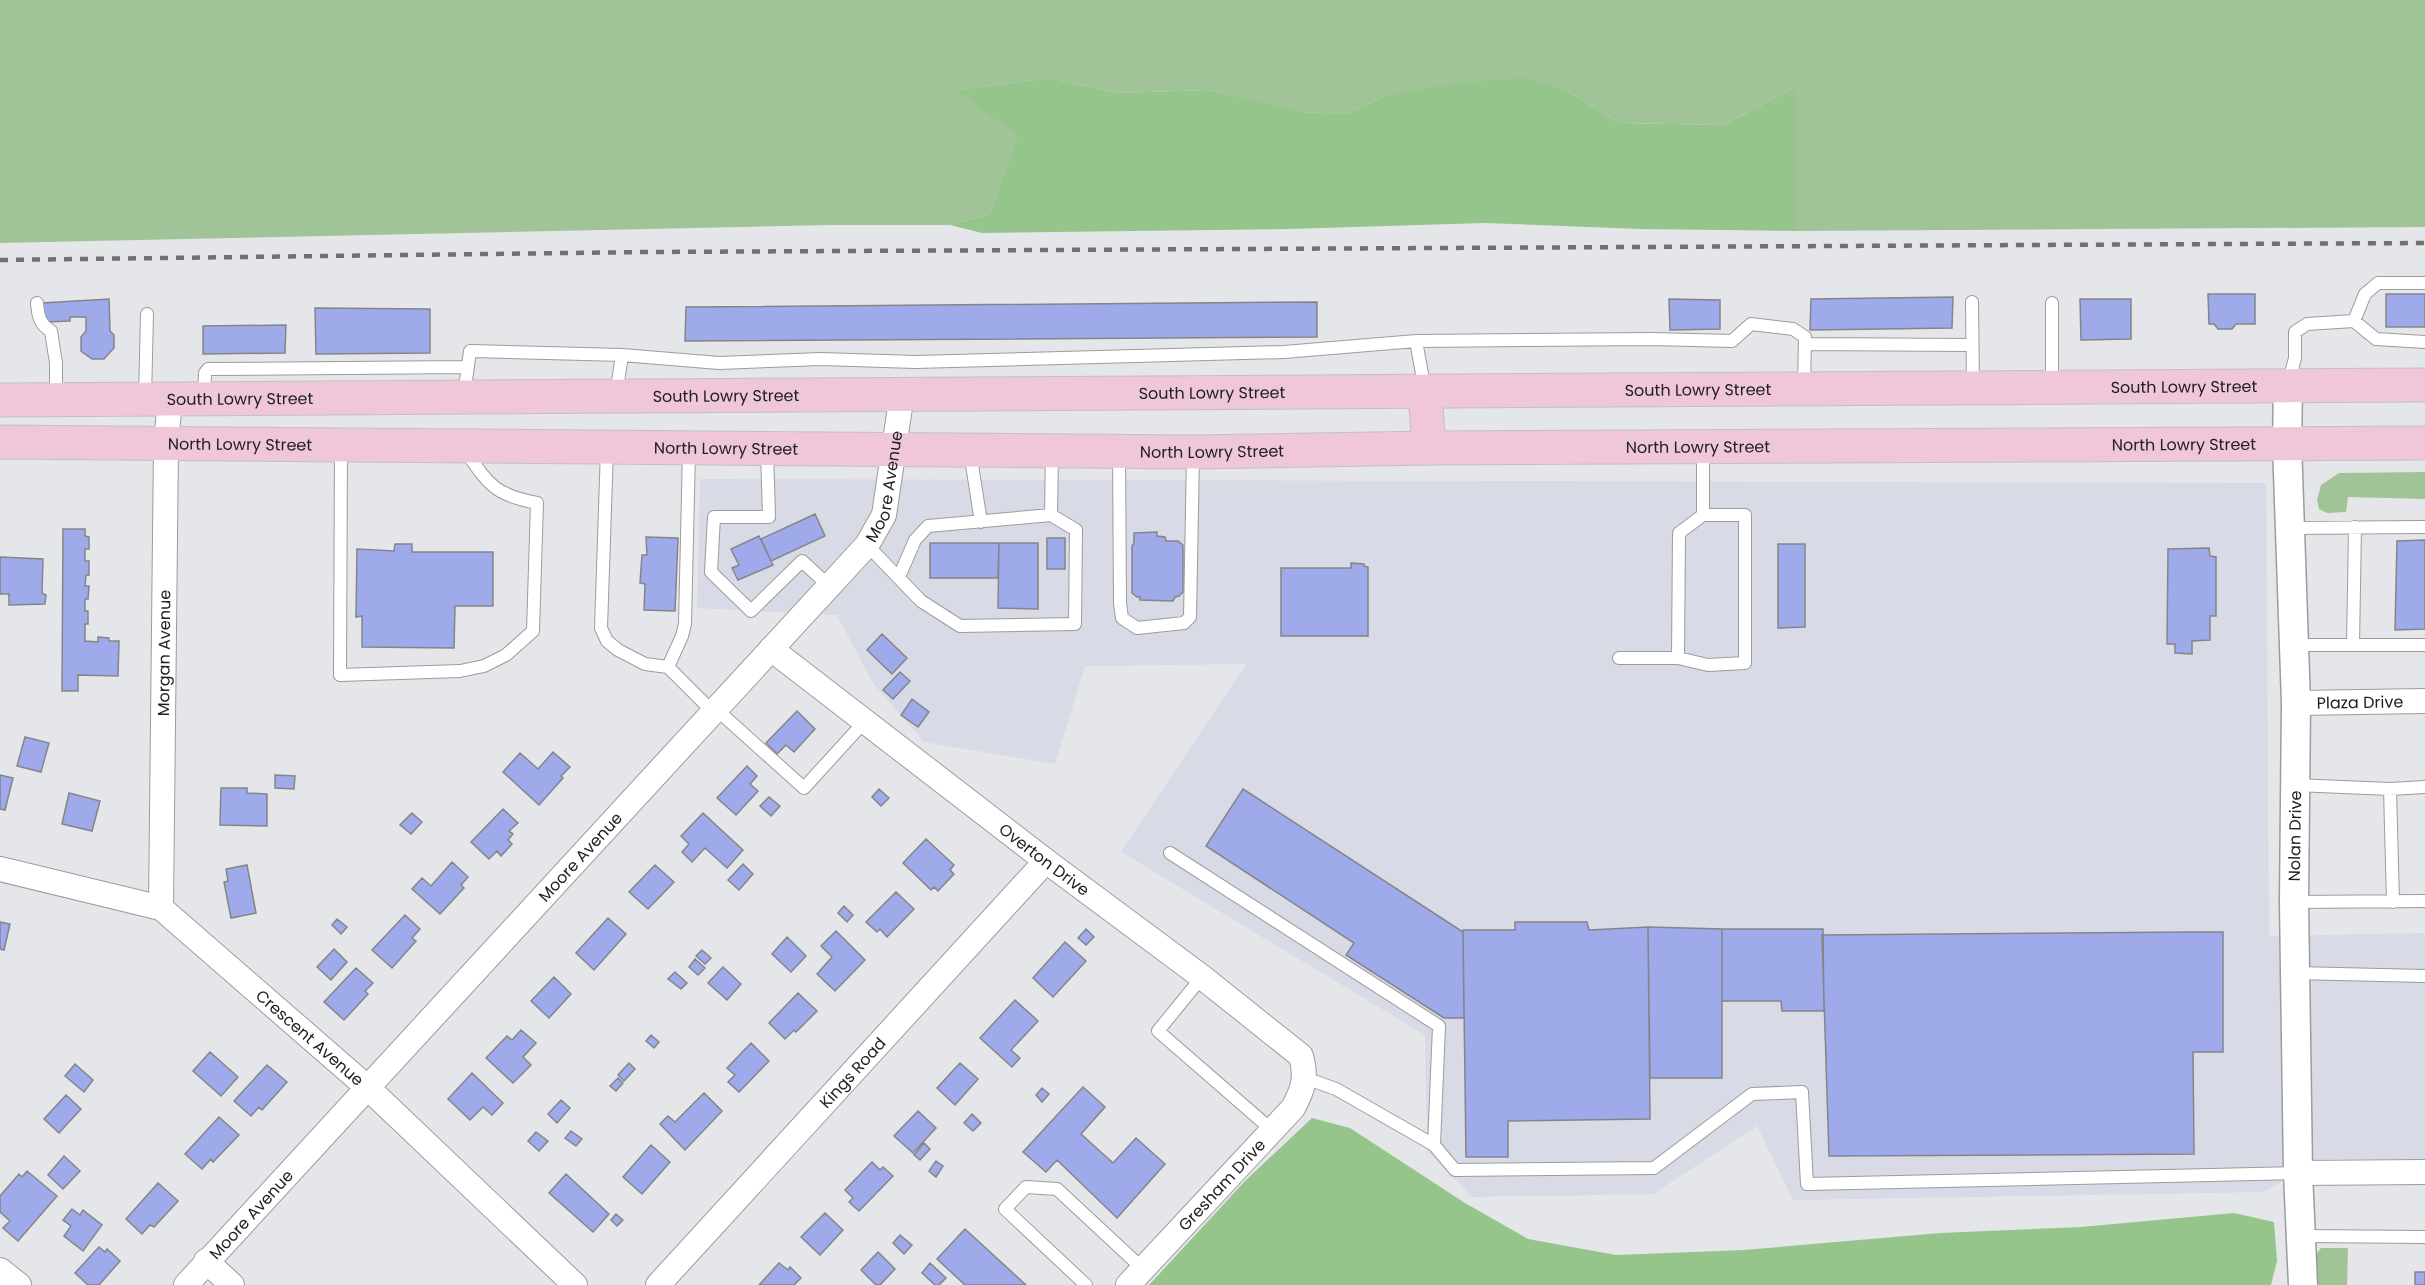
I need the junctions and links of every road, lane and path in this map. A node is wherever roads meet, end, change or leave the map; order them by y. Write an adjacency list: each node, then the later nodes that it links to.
1 (2425, 284): 6 (lane)
2 (1972, 302): 10 (lane)
3 (37, 303): 23 (lane)
4 (2052, 303): 15 (lane)
5 (147, 314): 21 (lane)
6 (2354, 321): 8 (lane); 14 (lane)
7 (1416, 340): 9 (lane); 11 (lane); 18 (lane)
8 (2425, 342)
9 (1805, 344): 10 (lane); 17 (lane)
10 (1972, 345): 16 (lane)
11 (622, 355): 12 (lane); 20 (lane)
12 (465, 382): 20 (main road, South Lowry Street); 21 (main road, South Lowry Street); 29 (main road)
13 (2425, 386): 14 (main road, South Lowry Street)
14 (2288, 387): 15 (main road, South Lowry Street); 27 (street, Nolan Drive)
15 (2052, 388): 16 (main road, South Lowry Street)
16 (1973, 389): 17 (main road, South Lowry Street)
17 (1804, 390): 18 (main road, South Lowry Street)
18 (1425, 392): 19 (main road, South Lowry Street); 32 (main road)
19 (902, 394): 20 (main road, South Lowry Street); 37 (street, Moore Avenue)
20 (616, 396)
21 (158, 399): 23 (main road, South Lowry Street); 26 (street, Morgan Avenue)
22 (0, 400): 23 (main road, South Lowry Street)
23 (56, 400)
24 (0, 442): 26 (main road, North Lowry Street)
25 (2425, 443): 27 (main road, North Lowry Street)
26 (166, 444): 28 (main road, North Lowry Street); 69 (street, Morgan Avenue)
27 (2287, 444): 30 (main road, North Lowry Street); 45 (street, Nolan Drive)
28 (341, 446): 29 (main road, North Lowry Street); 29 (lane)
29 (462, 447): 31 (main road, North Lowry Street)
30 (1703, 447): 32 (main road, North Lowry Street); 40 (lane)
31 (607, 448): 33 (main road, North Lowry Street); 55 (lane)
32 (1429, 448): 39 (main road, North Lowry Street)
33 (689, 449): 34 (main road, North Lowry Street); 55 (lane)
34 (767, 450): 37 (main road, North Lowry Street); 48 (lane)
35 (1052, 450): 36 (main road, North Lowry Street); 38 (main road, North Lowry Street); 41 (lane)
36 (1119, 450): 39 (main road, North Lowry Street); 39 (lane)
37 (893, 451): 38 (main road, North Lowry Street); 46 (street, Moore Avenue)
38 (969, 451): 42 (lane)
39 (1193, 452)
40 (1703, 514): 54 (lane); 54 (lane)
41 (1051, 515): 42 (lane); 47 (lane)
42 (981, 522): 47 (lane)
43 (2355, 527): 44 (lane); 45 (lane); 50 (lane)
44 (2425, 527)
45 (2290, 528): 49 (street, Nolan Drive)
46 (867, 545): 47 (lane); 48 (street, Moore Avenue)
47 (899, 577)
48 (829, 586): 52 (street, Moore Avenue)
49 (2295, 645): 50 (lane); 57 (street, Nolan Drive)
50 (2354, 645): 51 (lane)
51 (2425, 645)
52 (771, 649): 58 (street, Moore Avenue); 59 (street, Overton Drive)
53 (1619, 658): 54 (lane)
54 (1678, 658)
55 (668, 667): 58 (lane)
56 (2425, 701): 57 (street, Plaza Drive)
57 (2296, 703): 60 (street, Nolan Drive)
58 (715, 710): 59 (lane); 74 (street, Moore Avenue)
59 (866, 720): 64 (street, Overton Drive)
60 (2295, 784): 62 (lane); 67 (street, Nolan Drive)
61 (2425, 787): 62 (lane)
62 (2390, 789): 68 (lane)
63 (1170, 853): 76 (lane)
64 (1046, 861): 72 (street, Overton Drive); 88 (street, Kings Road)
65 (0, 869): 69 (street, Crescent Avenue)
66 (2425, 901): 68 (lane)
67 (2294, 902): 68 (lane); 70 (street, Nolan Drive)
68 (2393, 902)
69 (161, 908): 74 (street, Crescent Avenue)
70 (2295, 973): 71 (lane); 78 (street, Nolan Drive)
71 (2425, 976)
72 (1202, 977): 73 (street, Overton Drive); 75 (lane)
73 (1305, 1078): 75 (street, Gresham Drive); 76 (lane)
74 (368, 1088): 81 (street, Moore Avenue); 87 (street, Crescent Avenue)
75 (1273, 1131): 83 (street, Gresham Drive)
76 (1434, 1145): 78 (lane)
77 (2425, 1172): 78 (street)
78 (2298, 1173): 79 (street, Nolan Drive)
79 (2302, 1236): 80 (lane); 90 (street, Nolan Drive)
80 (2425, 1237)
81 (206, 1261): 85 (street, Moore Avenue); 86 (street)
82 (0, 1270): 84 (street)
83 (1135, 1277): 89 (lane)
84 (19, 1285)
85 (186, 1285)
86 (232, 1285)
87 (575, 1285)
88 (658, 1285)
89 (1086, 1285)
90 (2303, 1285)

